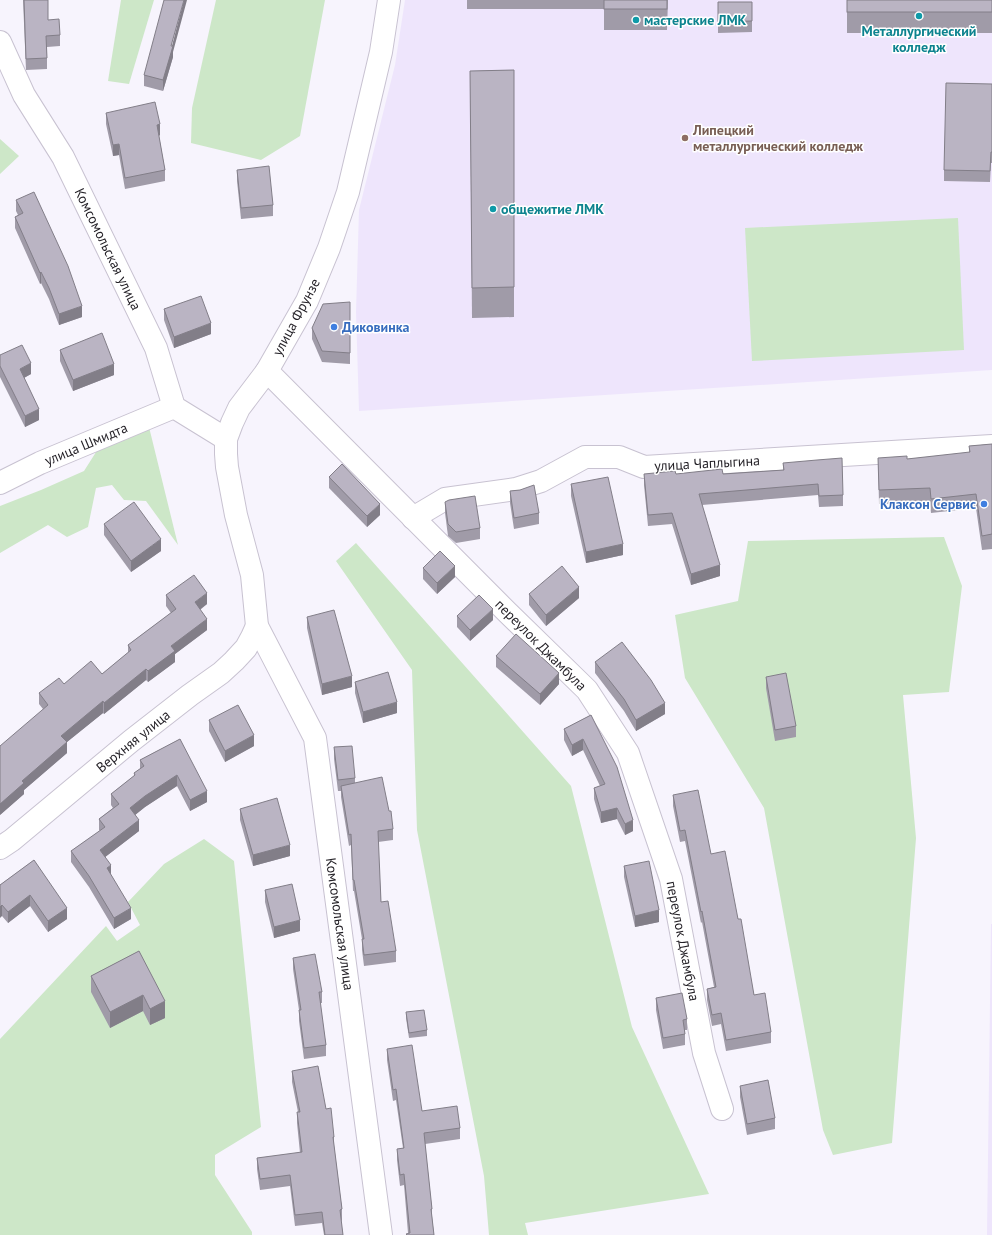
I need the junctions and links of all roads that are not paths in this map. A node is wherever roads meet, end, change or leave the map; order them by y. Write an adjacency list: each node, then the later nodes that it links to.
1 (388, 0): 3 (street, улица Фрунзе)
2 (0, 42): 4 (street, Комсомольская улица)
3 (267, 371): 5 (street, улица Фрунзе); 8 (street, переулок Джамбула)
4 (174, 407): 5 (street); 7 (street, улица Шмидта)
5 (226, 439): 9 (street, улица Фрунзе)
6 (992, 446): 8 (street, улица Чаплыгина)
7 (0, 483)
8 (413, 518): 11 (street, переулок Джамбула)
9 (257, 626): 10 (street, Верхняя улица); 12 (street, Комсомольская улица)
10 (0, 848)
11 (722, 1109)
12 (381, 1235)

